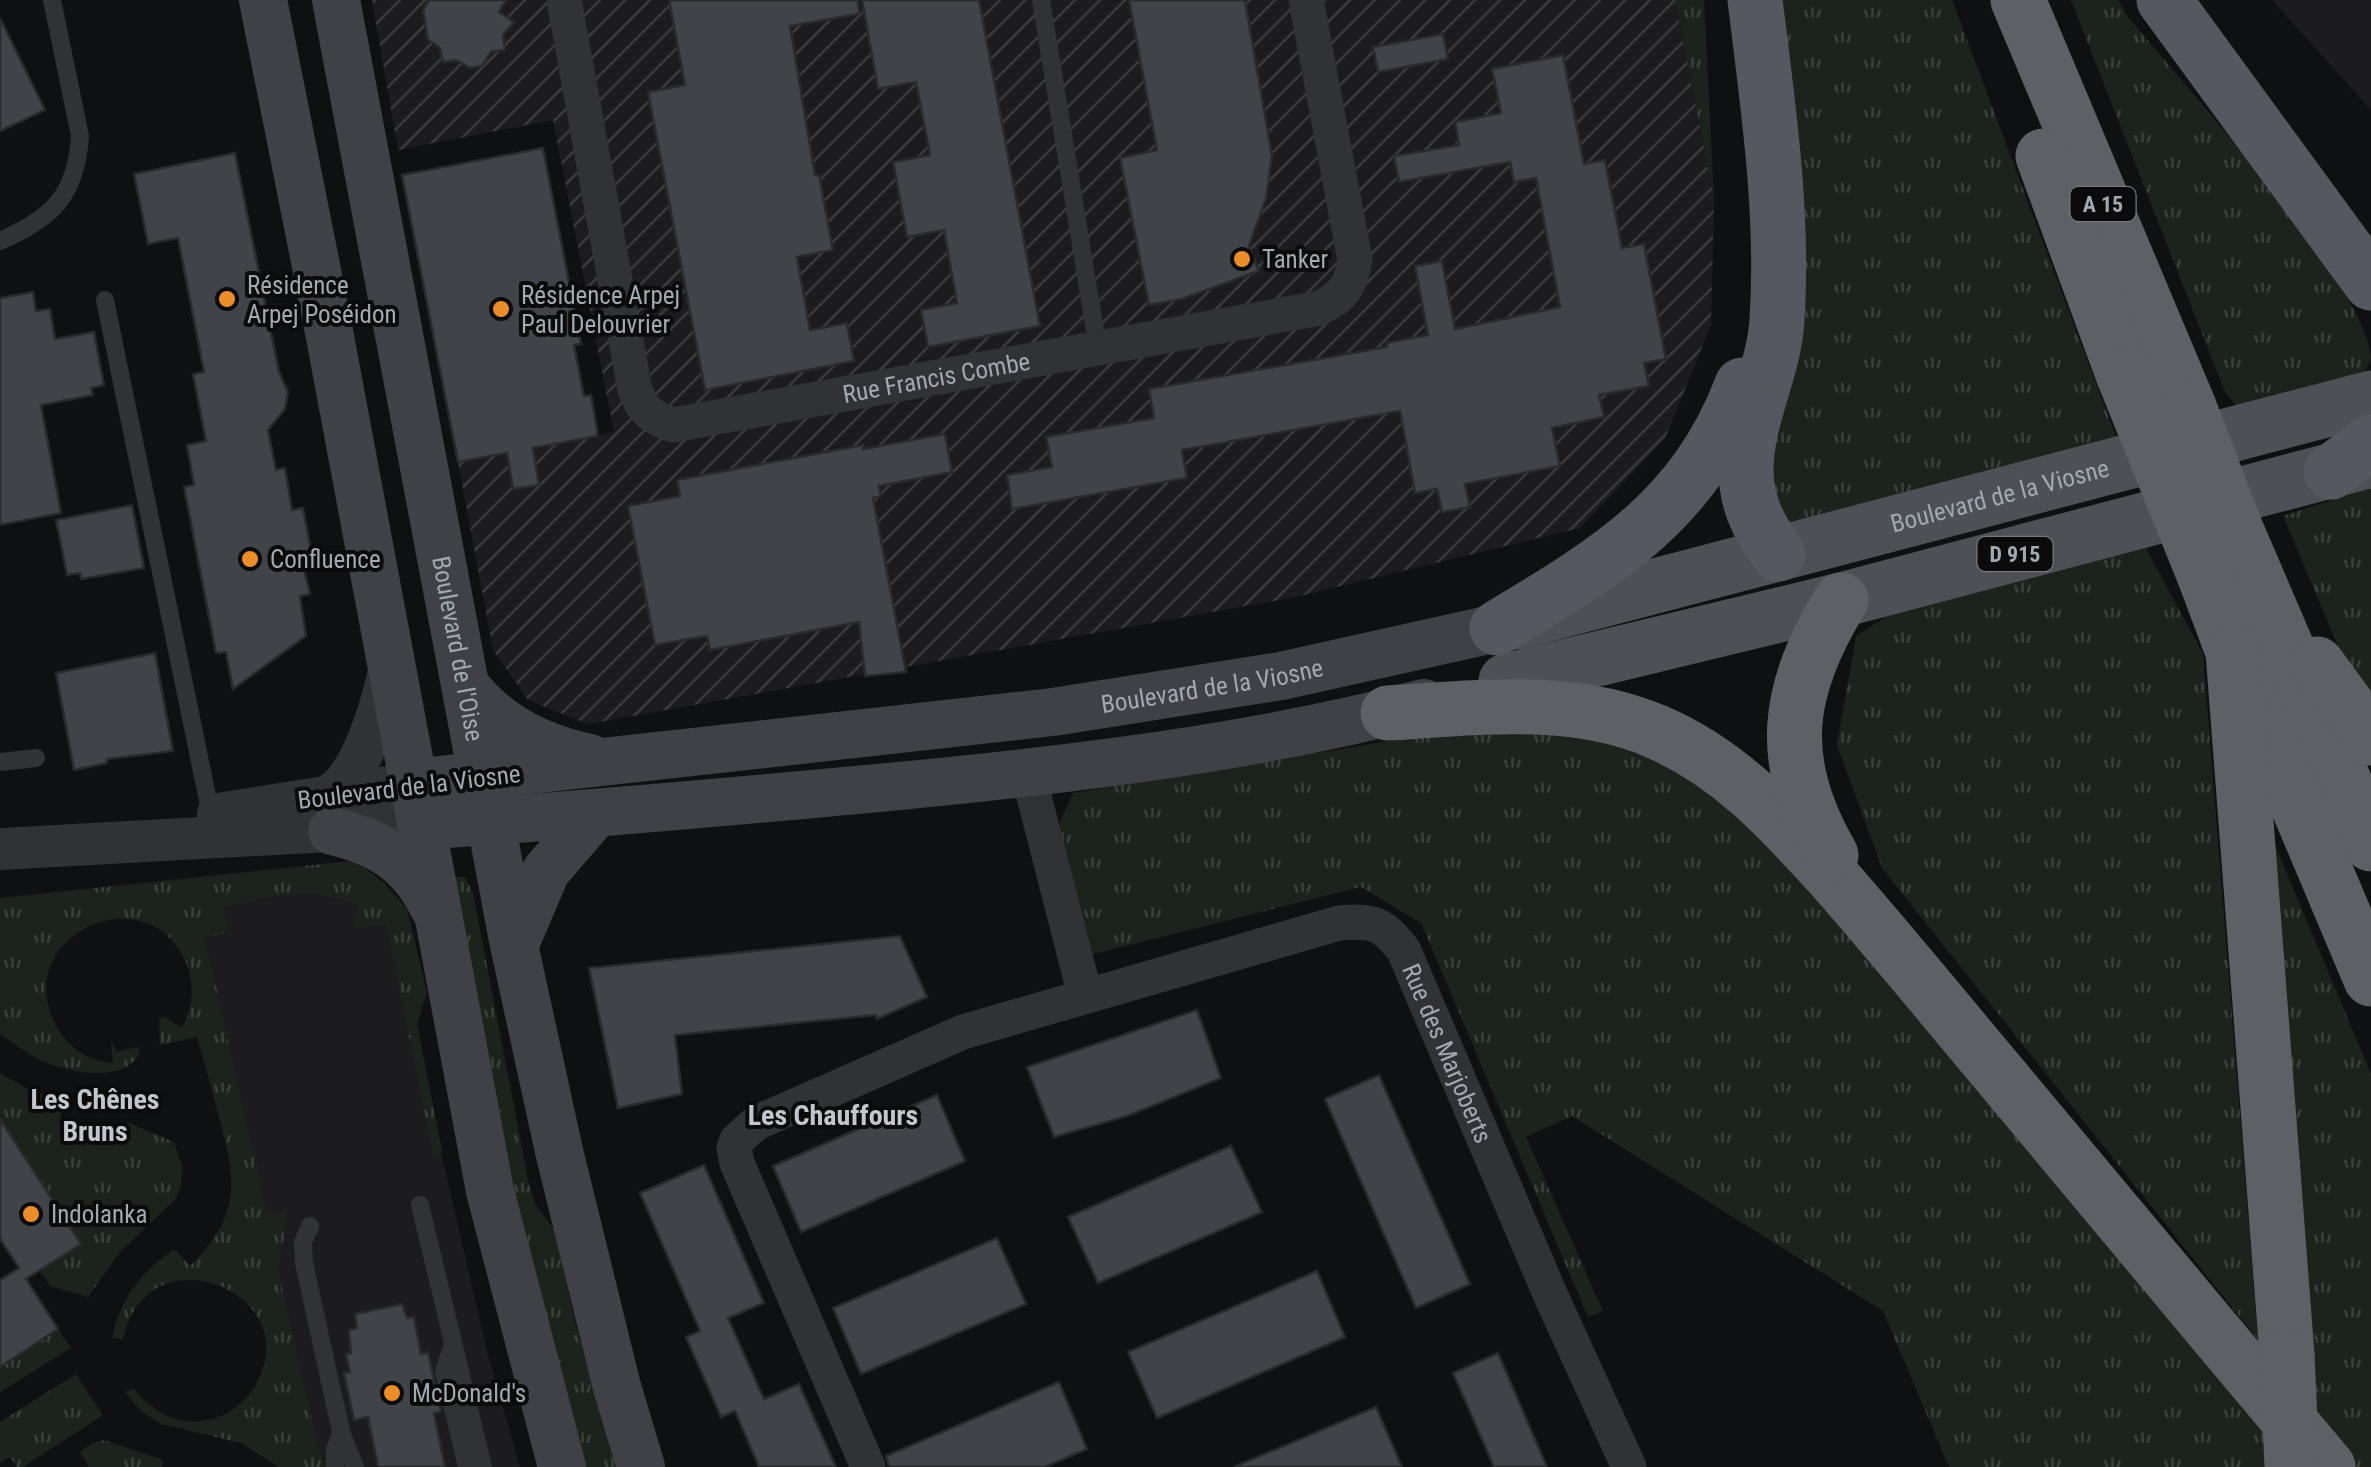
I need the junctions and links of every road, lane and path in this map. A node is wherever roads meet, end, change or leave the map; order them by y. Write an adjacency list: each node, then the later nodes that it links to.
1 (52, 0): 12 (lane)
2 (263, 0): 26 (main road)
3 (336, 0): 28 (main road, Boulevard de l'Oise)
4 (564, 0): 17 (street, Rue Francis Combe)
5 (1041, 0): 17 (lane)
6 (1306, 0): 17 (street, Rue Francis Combe)
7 (1755, 0): 14 (highway)
8 (1980, 0): 22 (highway, A 15, bridge)
9 (2018, 0): 22 (highway, A 15, bridge)
10 (2164, 0): 11 (highway)
11 (2295, 181): 13 (highway); 15 (highway)
12 (0, 241)
13 (2371, 249)
14 (1779, 258): 21 (highway); 24 (highway)
15 (2371, 283)
16 (105, 300): 39 (lane)
17 (1098, 349)
18 (2371, 398): 20 (main road, Boulevard de la Viosne / D 915)
19 (2358, 458): 23 (main road, Boulevard de la Viosne / D 915)
20 (1953, 508): 21 (main road, Boulevard de la Viosne / D 915); 23 (main road)
21 (1778, 554): 23 (main road); 24 (main road, Boulevard de la Viosne / D 915)
22 (2231, 579): 25 (highway, A 15); 30 (highway); 40 (highway, A 15)
23 (1841, 600): 27 (main road, Boulevard de la Viosne / D 915); 42 (highway)
24 (1496, 628): 33 (main road, Boulevard de la Viosne / D 915)
25 (2233, 652): 45 (highway, A 15); 59 (highway, bridge)
26 (391, 662): 36 (main road); 37 (street)
27 (1506, 681): 29 (main road, Boulevard de la Viosne / D 915)
28 (466, 686): 33 (main road); 35 (main road, Boulevard de l'Oise)
29 (1388, 712): 34 (main road, Boulevard de la Viosne / D 915); 42 (highway)
30 (2371, 738)
31 (36, 758): 32 (lane)
32 (0, 762)
33 (613, 763): 35 (main road, Boulevard de la Viosne)
34 (1028, 773): 38 (main road, Boulevard de la Viosne / D 915); 46 (street)
35 (487, 798): 36 (main road, Boulevard de la Viosne); 38 (main road, Boulevard de la Viosne); 44 (main road, Boulevard de l'Oise)
36 (417, 804): 37 (street, Boulevard de la Viosne); 43 (main road)
37 (331, 813): 39 (street, Boulevard de la Viosne); 41 (street, Boulevard de la Viosne); 43 (main road)
38 (596, 813): 44 (main road)
39 (211, 815): 41 (street, Boulevard de la Viosne)
40 (2371, 844)
41 (15, 848)
42 (1865, 914): 60 (highway)
43 (439, 918): 55 (main road)
44 (514, 945): 56 (main road, Boulevard de l'Oise)
45 (2371, 979)
46 (1086, 995): 57 (street, Rue des Marjoberts); 58 (street, Rue des Marjoberts)
47 (420, 1205): 49 (lane)
48 (310, 1226): 50 (lane)
49 (453, 1344): 53 (lane); 54 (lane)
50 (340, 1432): 51 (lane); 52 (lane)
51 (335, 1467)
52 (355, 1467)
53 (467, 1467)
54 (483, 1467)
55 (562, 1467)
56 (640, 1467)
57 (868, 1467)
58 (1629, 1467)
59 (2292, 1467)
60 (2328, 1467)

